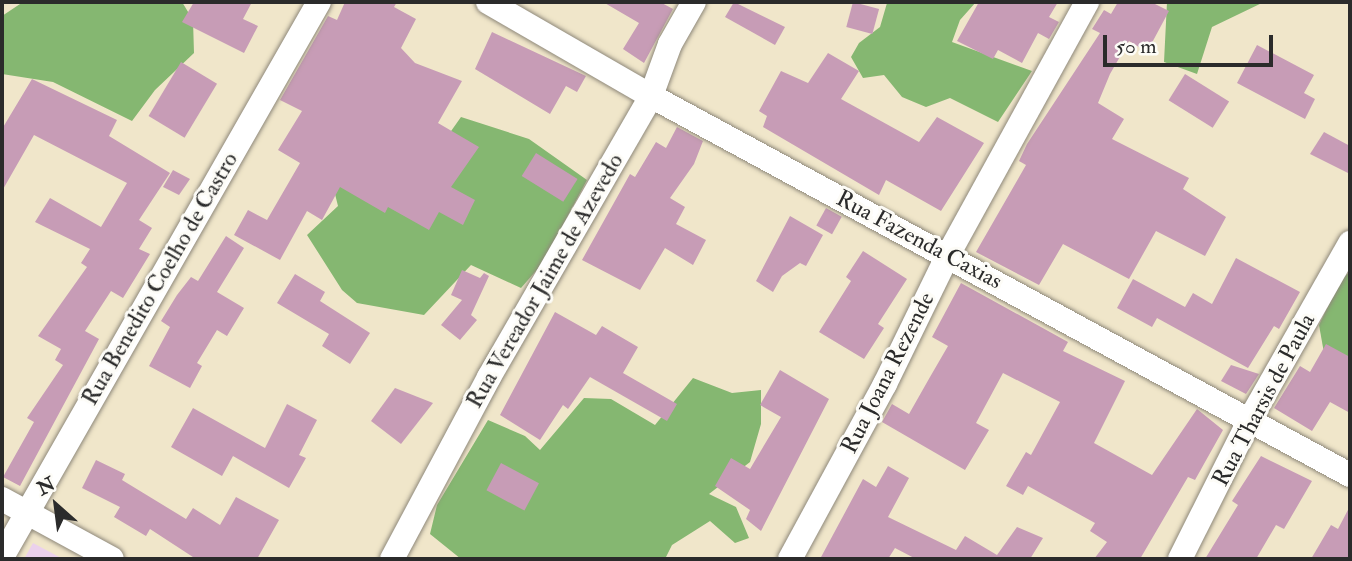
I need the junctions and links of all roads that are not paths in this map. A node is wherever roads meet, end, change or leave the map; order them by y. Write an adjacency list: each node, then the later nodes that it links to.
1 (319, 2): 11 (street, Rua Benedito Coelho de Castro)
2 (488, 2): 5 (street, Rua Fazenda Caxias)
3 (694, 2): 5 (street, Rua Vereador Jaime de Azevedo)
4 (1087, 2): 7 (street, Rua Joana Rezende)
5 (651, 96): 7 (street, Rua Fazenda Caxias); 14 (street, Rua Vereador Jaime de Azevedo)
6 (1350, 243): 8 (street, Rua Tharsis de Paula)
7 (948, 255): 8 (street, Rua Fazenda Caxias); 15 (street, Rua Joana Rezende)
8 (1249, 421): 9 (street, Rua Fazenda Caxias); 16 (street, Rua Tharsis de Paula)
9 (1350, 475)
10 (2, 499): 11 (street)
11 (25, 512): 12 (street, Rua Benedito Coelho de Castro); 13 (street)
12 (2, 556)
13 (112, 559)
14 (393, 559)
15 (790, 559)
16 (1180, 559)

